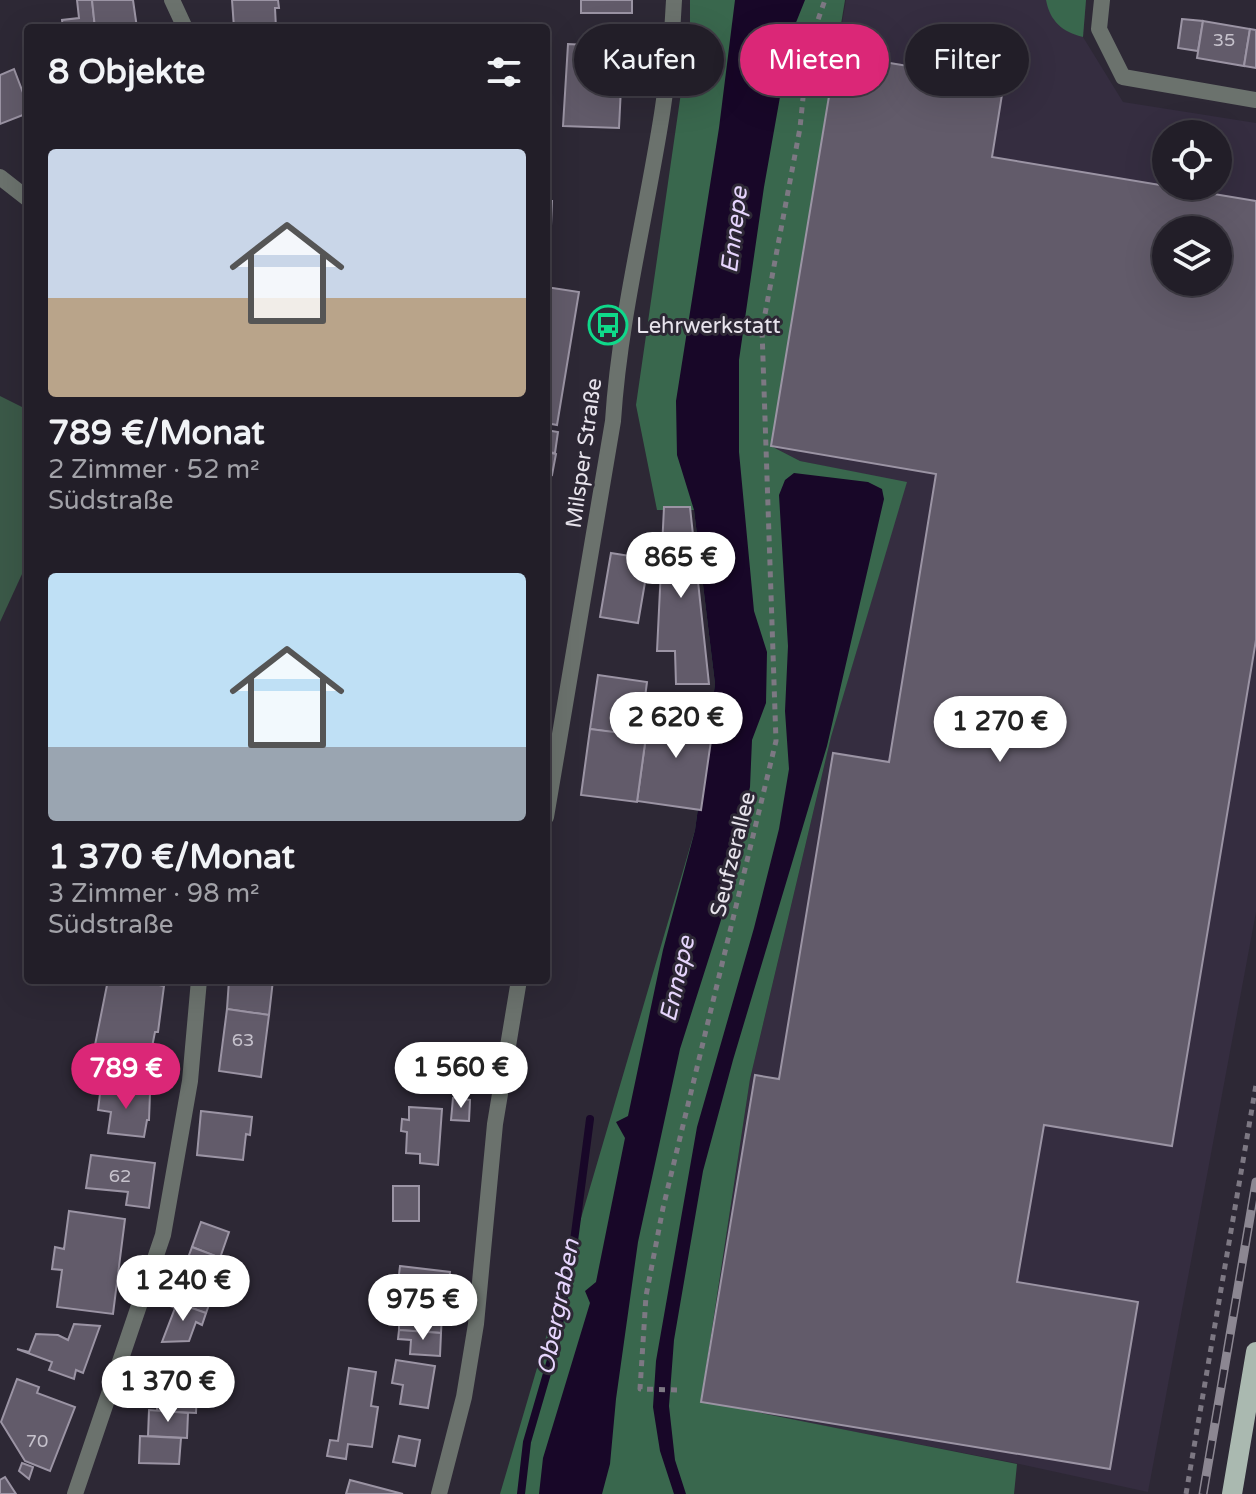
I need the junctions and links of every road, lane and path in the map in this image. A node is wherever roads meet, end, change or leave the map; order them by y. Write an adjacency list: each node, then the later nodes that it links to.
1 (172, 0): 5 (street)
2 (674, 0): 9 (street, Milsper Straße)
3 (825, 0): 14 (path, Seufzerallee)
4 (1102, 0): 6 (street)
5 (183, 24)
6 (1256, 100)
7 (0, 177): 8 (street)
8 (24, 196)
9 (550, 793)
10 (199, 984): 15 (street)
11 (518, 984): 16 (street)
12 (1256, 1085): 17 (path)
13 (1256, 1352): 18 (main road)
14 (677, 1390)
15 (75, 1494)
16 (439, 1494)
17 (1186, 1494)
18 (1232, 1494)

